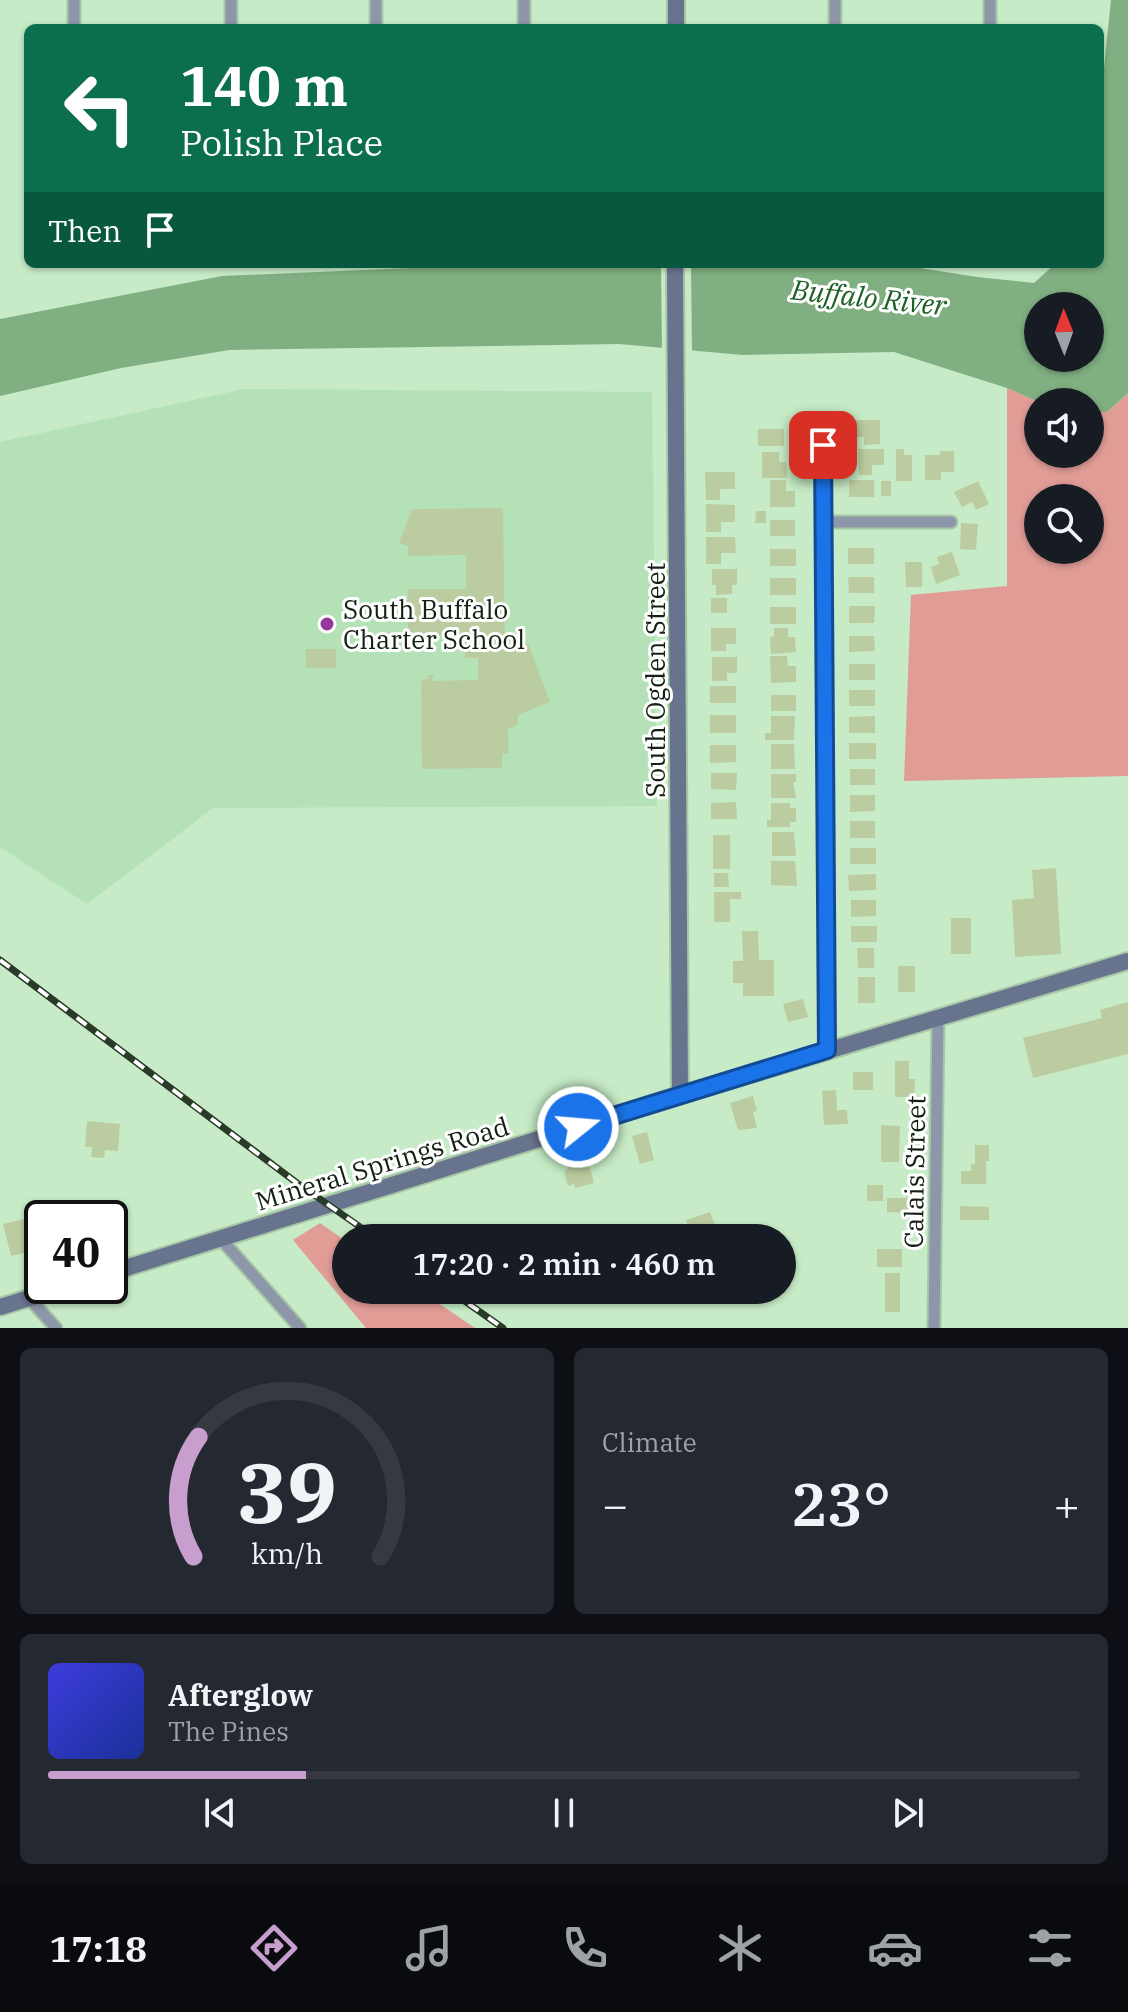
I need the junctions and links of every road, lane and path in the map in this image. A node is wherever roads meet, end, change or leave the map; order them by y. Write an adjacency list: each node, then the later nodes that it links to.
1 (74, 0): 8 (street)
2 (231, 0): 9 (street)
3 (376, 0): 10 (street)
4 (524, 0): 11 (street)
5 (676, 0): 12 (street)
6 (835, 0): 13 (street)
7 (990, 0): 14 (street)
8 (74, 24)
9 (231, 24)
10 (376, 24)
11 (524, 24)
12 (676, 24)
13 (835, 24)
14 (990, 24)
15 (675, 268): 22 (street, South Ogden Street)
16 (822, 419): 17 (street)
17 (823, 522): 18 (street); 21 (street)
18 (951, 522)
19 (1128, 961): 20 (street, Mineral Springs Road)
20 (938, 1016): 21 (street, Mineral Springs Road); 30 (street, Calais Street)
21 (827, 1050): 22 (street, Mineral Springs Road)
22 (680, 1095): 23 (street, Mineral Springs Road)
23 (221, 1239): 24 (street, Mineral Springs Road); 29 (street)
24 (128, 1267)
25 (24, 1300): 27 (street)
26 (34, 1304): 28 (street)
27 (0, 1307)
28 (56, 1328)
29 (300, 1328)
30 (934, 1328)

